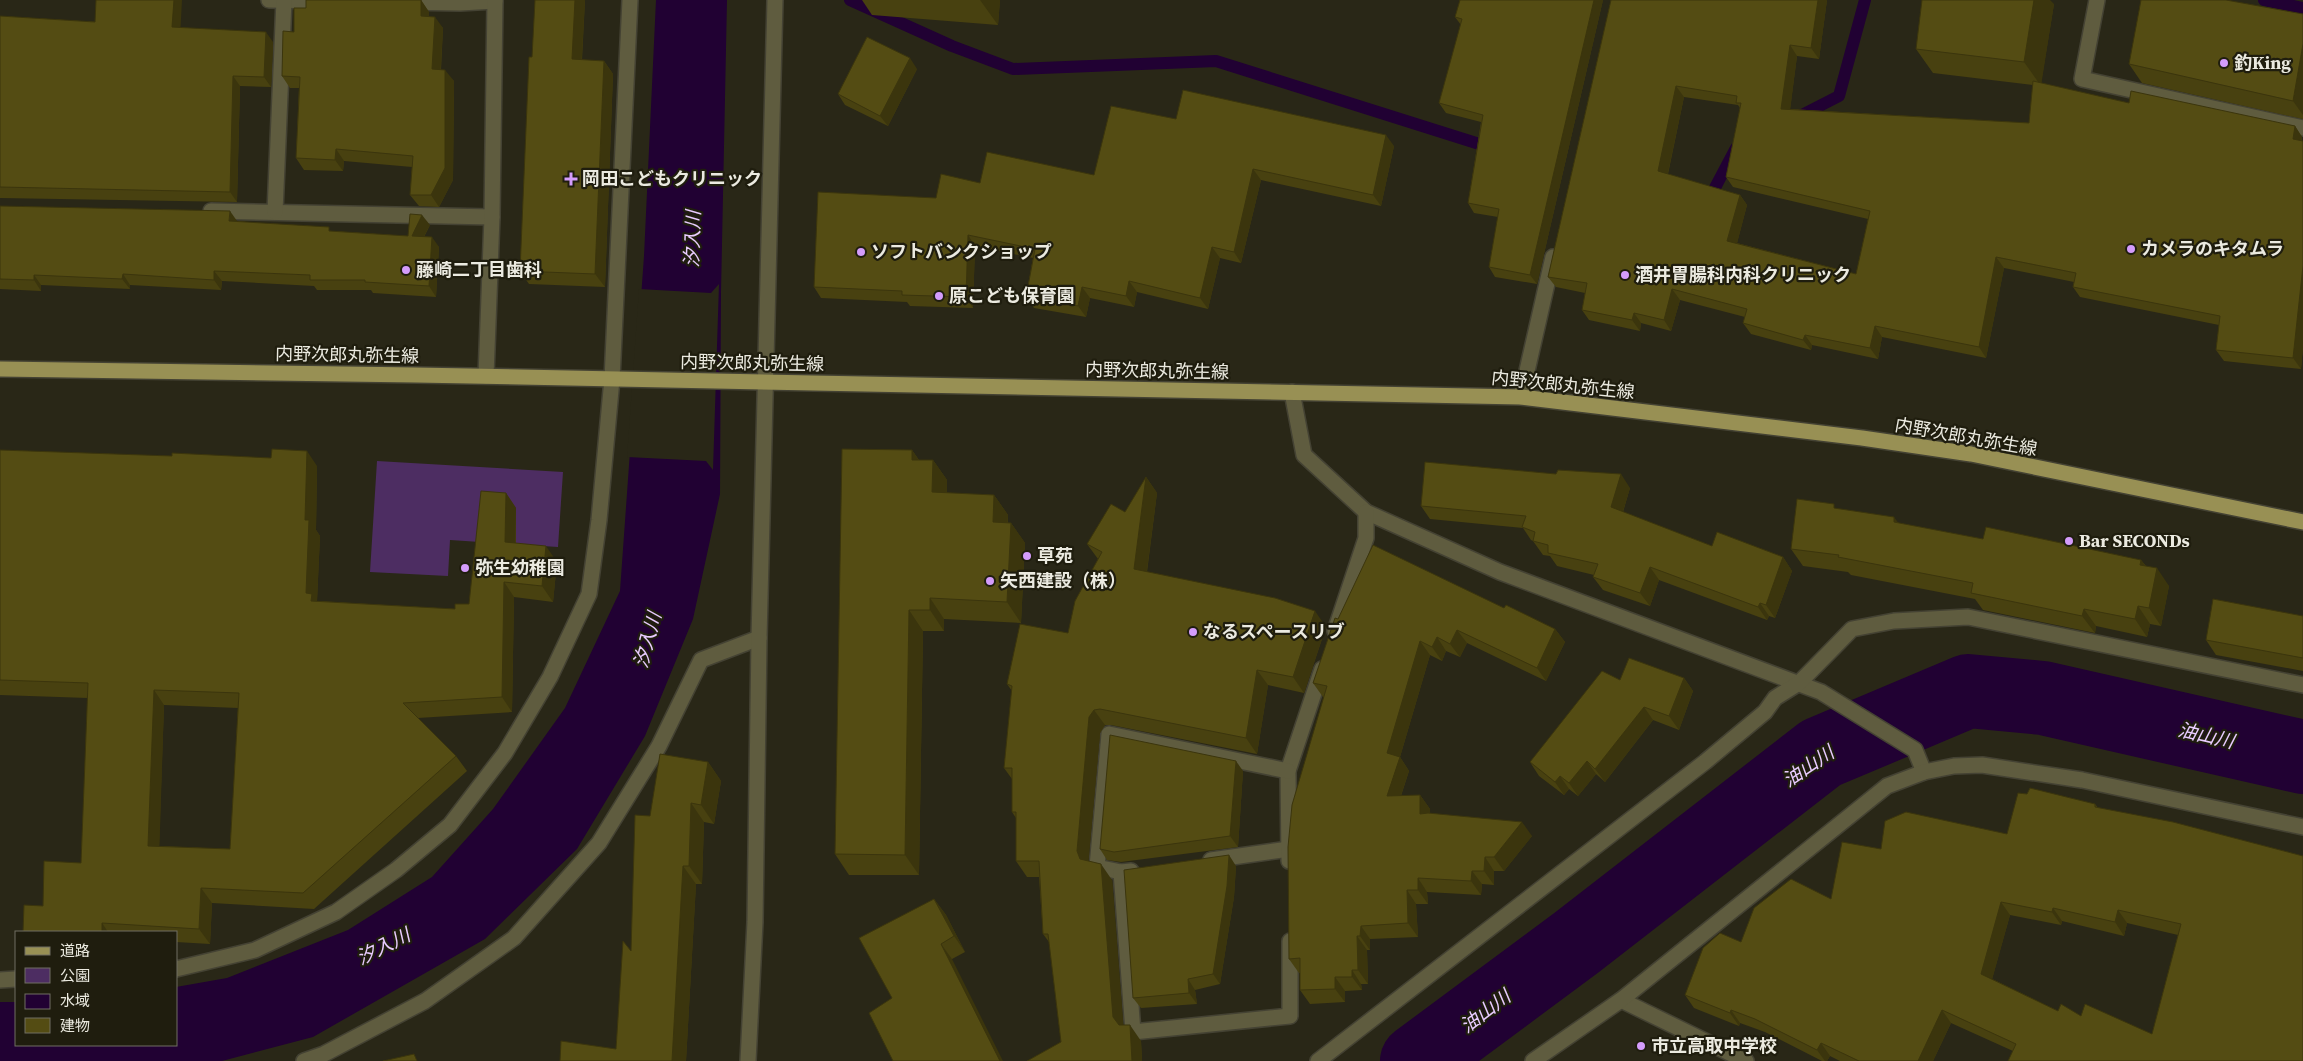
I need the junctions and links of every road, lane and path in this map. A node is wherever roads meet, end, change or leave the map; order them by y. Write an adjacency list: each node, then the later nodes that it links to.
1 (269, 0): 2 (street)
2 (284, 0): 7 (street); 11 (street)
3 (495, 0): 8 (street); 12 (street)
4 (630, 0): 16 (street)
5 (775, 0): 17 (street)
6 (2097, 0): 9 (street)
7 (343, 1)
8 (392, 2)
9 (2303, 128)
10 (196, 211): 11 (street)
11 (274, 212): 12 (street)
12 (492, 217): 15 (street)
13 (1556, 243): 19 (street)
14 (0, 369): 15 (main road, 内野次郎丸弥生線)
15 (486, 376): 16 (main road, 内野次郎丸弥生線)
16 (612, 379): 17 (main road, 内野次郎丸弥生線); 34 (street)
17 (767, 381): 18 (main road, 内野次郎丸弥生線); 22 (street)
18 (1292, 392): 19 (main road, 内野次郎丸弥生線); 20 (street)
19 (1521, 397): 21 (main road, 内野次郎丸弥生線)
20 (1366, 512): 23 (street); 25 (street)
21 (2303, 522)
22 (759, 638): 38 (street); 39 (street)
23 (1799, 684): 24 (street); 26 (street); 40 (street)
24 (2303, 686)
25 (1288, 771): 28 (street); 31 (street)
26 (1924, 772): 27 (street); 37 (street)
27 (2303, 827)
28 (1289, 849): 29 (street); 32 (street)
29 (1196, 862)
30 (1149, 868): 31 (street)
31 (1121, 872): 33 (street)
32 (1289, 879)
33 (1290, 928)
34 (178, 969)
35 (0, 980): 36 (street)
36 (15, 980)
37 (1621, 1000): 41 (street); 42 (street)
38 (304, 1061)
39 (748, 1061)
40 (1318, 1061)
41 (1534, 1061)
42 (1746, 1061)

